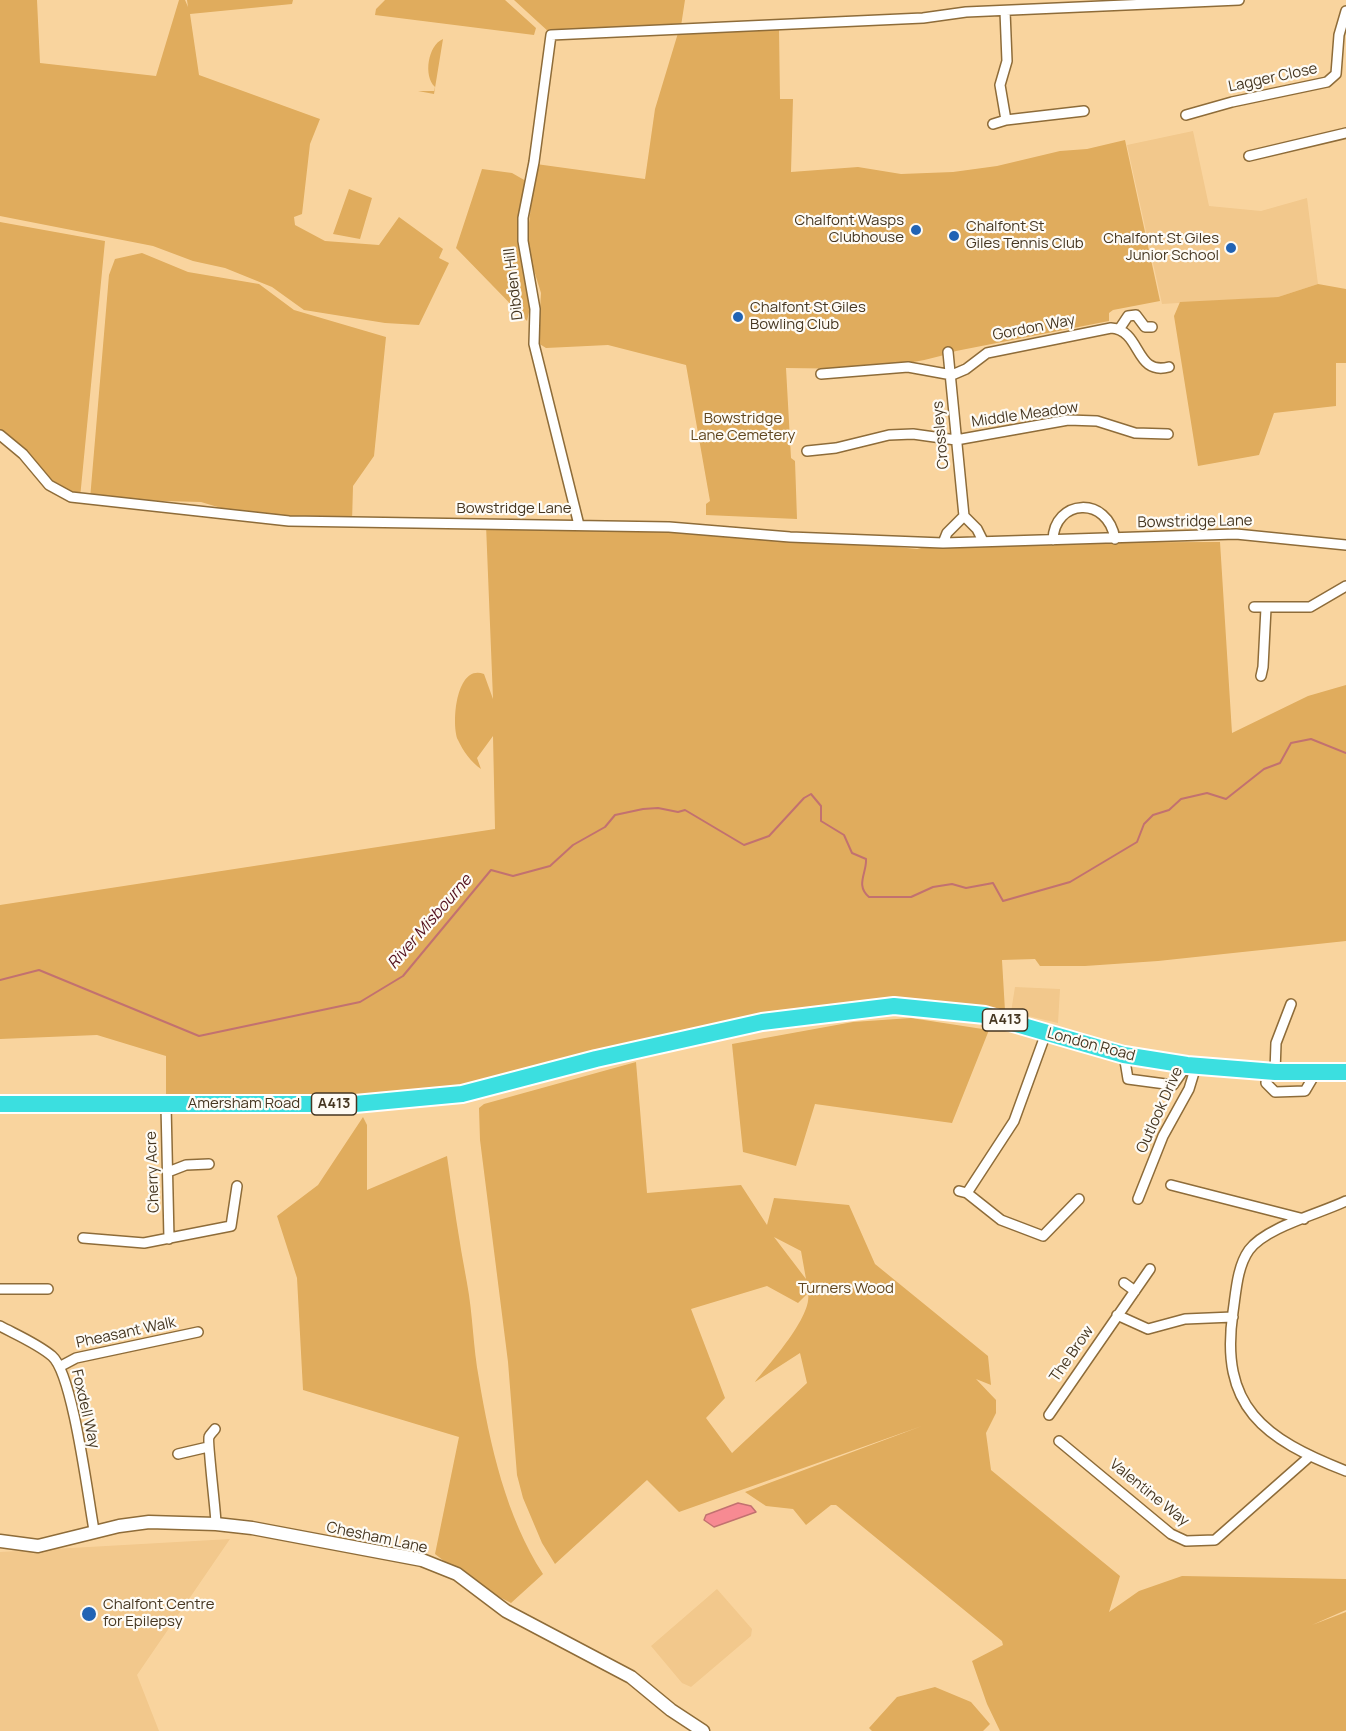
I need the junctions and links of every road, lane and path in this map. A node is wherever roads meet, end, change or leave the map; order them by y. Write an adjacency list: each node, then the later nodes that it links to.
1 (1239, 0): 2 (street)
2 (1110, 3): 3 (street)
3 (1005, 11): 7 (street); 22 (street, Dibden Hill)
4 (1346, 11): 6 (street, Lagger Close)
5 (1084, 111): 7 (street)
6 (1186, 115)
7 (1006, 120): 8 (street)
8 (993, 124)
9 (1346, 133): 10 (street)
10 (1249, 156)
11 (1152, 327): 12 (street, Gordon Way)
12 (1120, 328): 14 (street); 16 (street, Gordon Way)
13 (948, 352): 16 (street, Crossleys)
14 (1169, 367)
15 (821, 374): 16 (street)
16 (952, 375): 19 (street, Crossleys)
17 (1168, 434): 19 (street, Middle Meadow)
18 (0, 435): 22 (street, Bowstridge Lane)
19 (956, 440): 20 (street, Middle Meadow); 21 (street, Crossleys)
20 (807, 452)
21 (964, 516): 25 (street); 26 (street)
22 (579, 525): 26 (street, Bowstridge Lane)
23 (1115, 539): 24 (street, Bowstridge Lane); 24 (street); 27 (street, Bowstridge Lane)
24 (1053, 540): 25 (street, Bowstridge Lane)
25 (983, 541): 26 (street, Bowstridge Lane)
26 (943, 543)
27 (1346, 545)
28 (1346, 586): 30 (street)
29 (1254, 607): 30 (street)
30 (1266, 608): 31 (street)
31 (1261, 676)
32 (1291, 1004): 37 (street)
33 (1046, 1033): 34 (highway, London Road / A413); 35 (highway, London Road / A413); 45 (street)
34 (661, 1044): 40 (highway, Amersham Road / A413)
35 (1124, 1055): 36 (highway, London Road / A413); 36 (street)
36 (1192, 1066): 37 (highway, London Road / A413); 46 (street, Outlook Drive)
37 (1271, 1072): 38 (highway, London Road / A413)
38 (1346, 1072)
39 (0, 1104): 40 (highway, Amersham Road / A413)
40 (166, 1105): 42 (street, Cherry Acre)
41 (209, 1164): 42 (street)
42 (168, 1172): 50 (street, Cherry Acre)
43 (1171, 1185): 48 (street)
44 (237, 1186): 50 (street)
45 (1079, 1199)
46 (1138, 1199)
47 (1346, 1201): 48 (street)
48 (1304, 1219): 57 (street)
49 (83, 1238): 50 (street)
50 (170, 1239)
51 (1150, 1269): 55 (street, The Brow)
52 (1124, 1283): 55 (street)
53 (0, 1289): 54 (street)
54 (48, 1289)
55 (1135, 1290): 56 (street, The Brow)
56 (1118, 1315): 57 (street); 61 (street, The Brow)
57 (1233, 1317): 67 (street)
58 (0, 1326): 60 (street, Foxdell Way)
59 (198, 1332): 60 (street, Pheasant Walk)
60 (61, 1366): 71 (street, Foxdell Way)
61 (1054, 1413)
62 (215, 1429): 64 (street)
63 (1059, 1441): 68 (street, Valentine Way)
64 (208, 1448): 66 (street); 70 (street)
65 (1095, 1453): 68 (street, Valentine Way)
66 (178, 1454)
67 (1309, 1457): 68 (street, Valentine Way); 69 (street)
68 (1086, 1462)
69 (1346, 1472)
70 (216, 1524): 71 (street, Chesham Lane); 73 (street, Chesham Lane)
71 (94, 1530): 72 (street, Chesham Lane)
72 (0, 1540)
73 (703, 1731)

